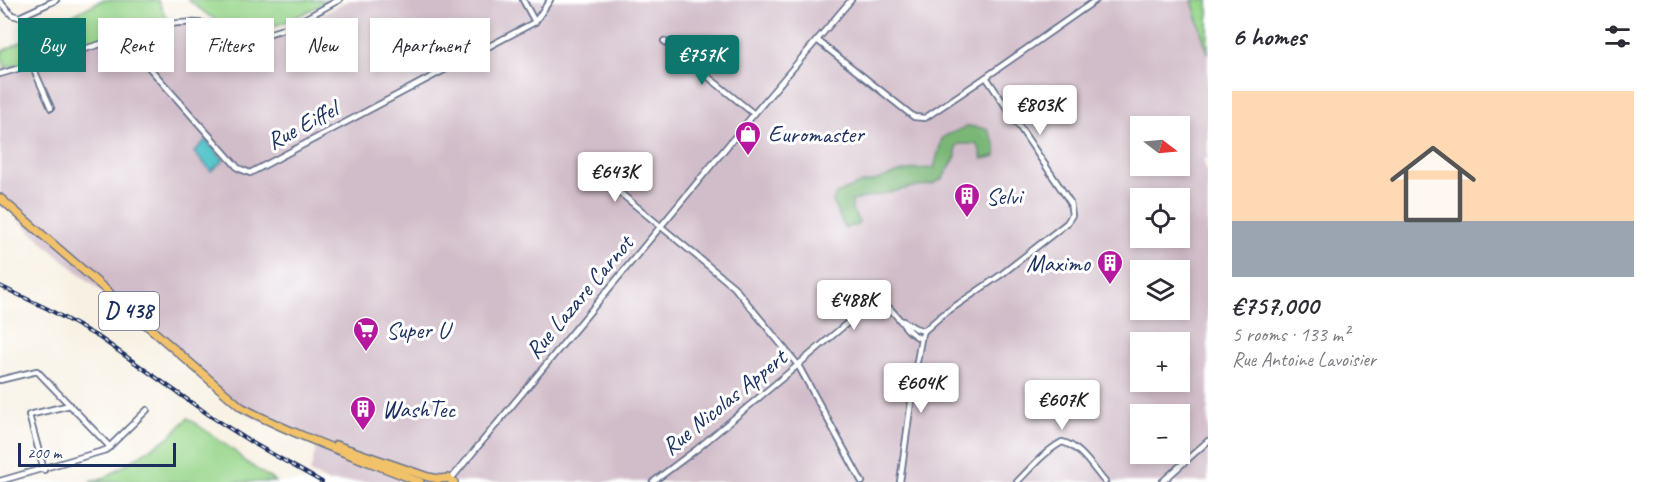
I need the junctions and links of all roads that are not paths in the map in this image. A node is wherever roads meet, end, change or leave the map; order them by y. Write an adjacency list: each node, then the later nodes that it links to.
1 (56, 0): 7 (street)
2 (339, 0): 9 (street)
3 (523, 0): 8 (street)
4 (550, 0): 8 (street)
5 (851, 0): 10 (street, Rue Lazare Carnot)
6 (1096, 0): 17 (street)
7 (0, 2)
8 (535, 22): 15 (street, Rue Eiffel)
9 (174, 23)
10 (817, 40): 17 (street); 19 (street, Rue Lazare Carnot)
11 (664, 41): 19 (street)
12 (0, 66): 16 (street)
13 (18, 69): 16 (street)
14 (35, 72): 18 (street)
15 (153, 72)
16 (1, 74)
17 (986, 77): 24 (street)
18 (51, 108)
19 (754, 114): 22 (street, Rue Lazare Carnot)
20 (584, 163): 22 (street)
21 (0, 198): 30 (main road, D 438)
22 (661, 226): 26 (street); 36 (street, Rue Lazare Carnot)
23 (900, 320): 24 (street, Rue Nicolas Appert); 25 (street, Rue Nicolas Appert); 26 (street, Rue Nicolas Appert)
24 (924, 331): 25 (street)
25 (921, 339): 40 (street)
26 (798, 365): 38 (street, Rue Nicolas Appert); 39 (street)
27 (0, 380): 28 (street)
28 (70, 405): 32 (street); 33 (street)
29 (147, 410): 32 (street)
30 (262, 418): 34 (main road, D 438); 37 (main road, D 438)
31 (1208, 441): 43 (street)
32 (110, 447): 33 (street)
33 (44, 470): 35 (street)
34 (438, 480): 36 (main road)
35 (0, 481)
36 (453, 481)
37 (420, 482)
38 (652, 482)
39 (862, 482)
40 (900, 482)
41 (1017, 482): 42 (street)
42 (1105, 482)
43 (1162, 482)

